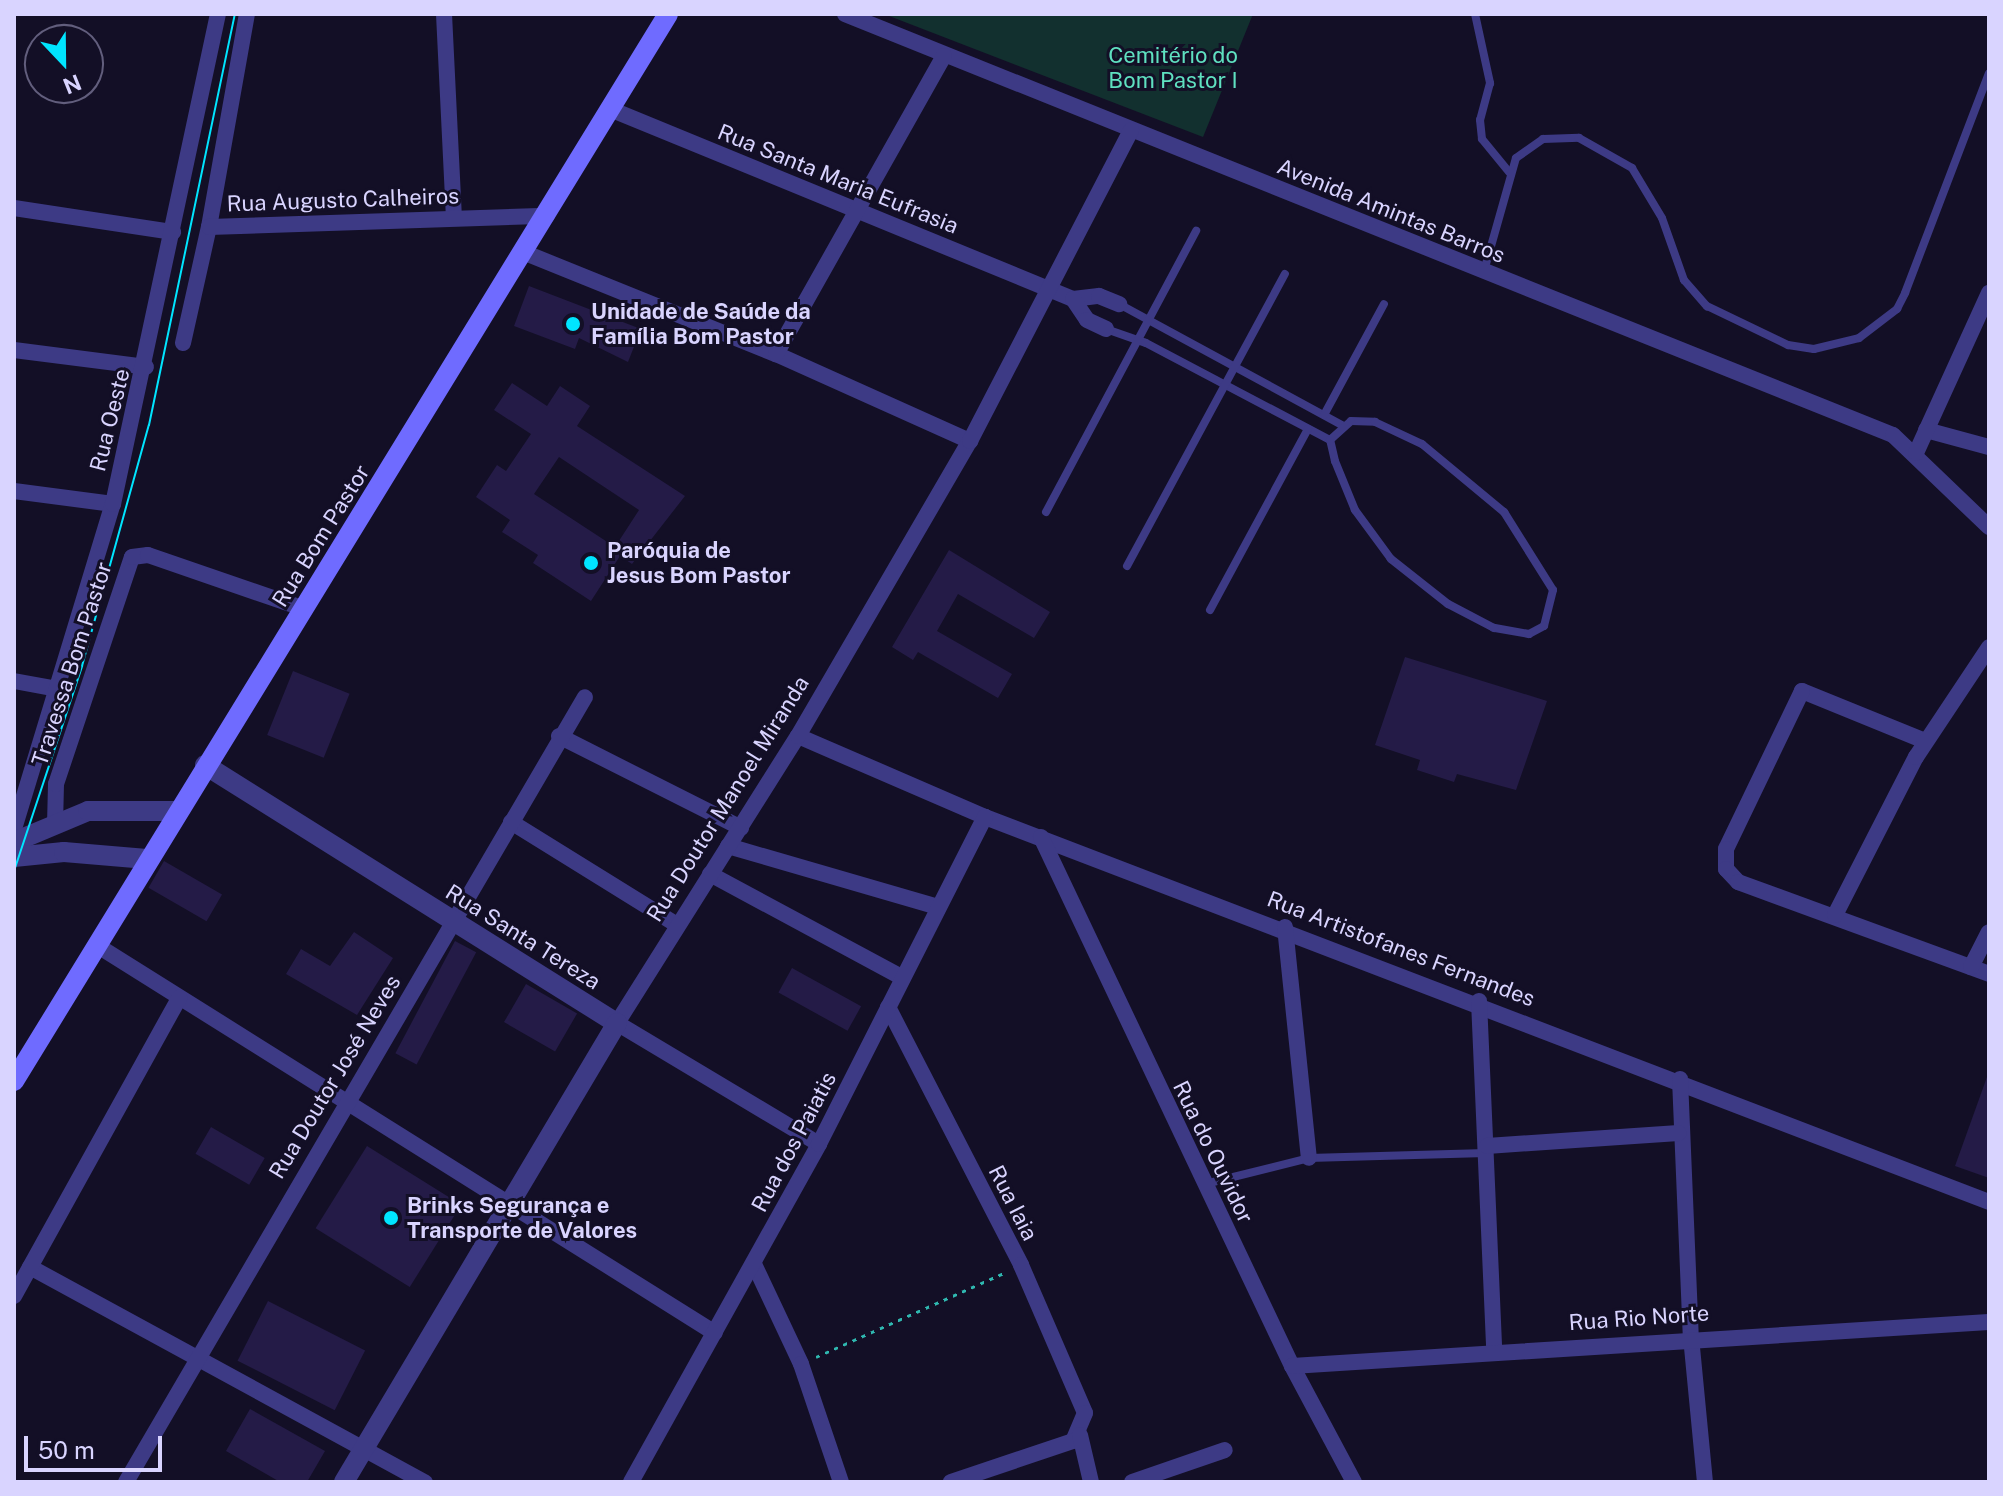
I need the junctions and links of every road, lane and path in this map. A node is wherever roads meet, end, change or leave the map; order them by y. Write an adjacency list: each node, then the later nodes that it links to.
1 (218, 14): 18 (street, Rua Oeste)
2 (247, 14): 16 (street)
3 (444, 14): 15 (street)
4 (668, 14): 9 (main road, Rua Bom Pastor)
5 (845, 14): 7 (street, Avenida Amintas Barros)
6 (1475, 14): 11 (lane)
7 (944, 56): 10 (street, Avenida Amintas Barros); 13 (street)
8 (1989, 73): 11 (lane)
9 (610, 109): 13 (street, Rua Santa Maria Eufrasia); 14 (main road, Rua Bom Pastor)
10 (1131, 130): 20 (street, Avenida Amintas Barros); 22 (street, Rua Doutor Manoel Miranda)
11 (1509, 172): 20 (lane)
12 (14, 208): 18 (street)
13 (856, 212): 22 (street, Rua Santa Maria Eufrasia); 32 (street)
14 (547, 216): 15 (street, Rua Augusto Calheiros); 19 (main road, Rua Bom Pastor)
15 (454, 218): 16 (street, Rua Augusto Calheiros)
16 (209, 227): 30 (street, Rua Augusto Calheiros)
17 (1196, 231): 27 (lane)
18 (173, 232): 33 (street, Rua Oeste)
19 (523, 252): 32 (street); 49 (main road, Rua Bom Pastor)
20 (1484, 272): 43 (street, Avenida Amintas Barros)
21 (1285, 274): 34 (lane)
22 (1051, 286): 24 (street, Rua Santa Maria Eufrasia); 41 (street, Rua Doutor Manoel Miranda)
23 (1989, 293): 39 (street)
24 (1073, 299): 25 (street); 28 (street)
25 (1119, 304): 27 (lane)
26 (1384, 304): 36 (lane)
27 (1147, 321): 29 (lane); 34 (lane)
28 (1106, 329): 29 (lane)
29 (1137, 340): 35 (lane); 46 (lane)
30 (183, 343)
31 (14, 350): 33 (street)
32 (776, 354): 41 (street)
33 (146, 367): 45 (street, Rua Oeste)
34 (1233, 368): 35 (lane); 36 (lane)
35 (1223, 384): 38 (lane); 48 (lane)
36 (1324, 415): 37 (lane)
37 (1342, 425): 40 (lane); 40 (lane)
38 (1308, 429): 40 (lane); 50 (lane)
39 (1926, 430): 42 (street); 43 (street)
40 (1330, 440)
41 (970, 441): 56 (street, Rua Doutor Manoel Miranda)
42 (1989, 447)
43 (1916, 453): 47 (street, Avenida Amintas Barros)
44 (14, 491): 45 (street)
45 (113, 504): 53 (street, Rua Oeste)
46 (1046, 512)
47 (1989, 527)
48 (1127, 566)
49 (305, 609): 58 (main road, Rua Bom Pastor); 62 (street, Travessa Bom Pastor)
50 (1210, 610)
51 (1989, 647): 57 (street)
52 (14, 681): 53 (street)
53 (58, 689): 64 (street, Rua Oeste)
54 (585, 697): 55 (street, Rua Doutor José Neves)
55 (559, 736): 61 (street, Rua Doutor José Neves); 63 (street)
56 (798, 736): 60 (street, Rua Artistofanes Fernandes); 63 (street, Rua Doutor Manoel Miranda)
57 (1925, 741): 72 (street); 72 (street)
58 (205, 765): 59 (main road, Rua Bom Pastor); 73 (street, Rua Santa Tereza)
59 (175, 811): 62 (street); 69 (main road, Rua Bom Pastor)
60 (985, 817): 65 (street, Rua Artistofanes Fernandes); 71 (street, Rua dos Paiatis)
61 (511, 822): 73 (street, Rua Doutor José Neves); 74 (street)
62 (55, 825): 66 (street)
63 (741, 828): 67 (street, Rua Doutor Manoel Miranda)
64 (14, 829)
65 (1041, 837): 75 (street, Rua Artistofanes Fernandes); 92 (street, Rua do Ouvidor)
66 (14, 842)
67 (728, 846): 70 (street, Rua Doutor Manoel Miranda); 71 (street)
68 (14, 857): 69 (street)
69 (147, 859): 77 (main road, Rua Bom Pastor)
70 (710, 874): 74 (street, Rua Doutor Manoel Miranda); 80 (street)
71 (935, 906): 80 (street, Rua dos Paiatis)
72 (1835, 915): 78 (street)
73 (453, 922): 84 (street, Rua Santa Tereza); 87 (street, Rua Doutor José Neves)
74 (677, 925): 84 (street, Rua Doutor Manoel Miranda)
75 (1285, 927): 82 (street, Rua Artistofanes Fernandes); 91 (street)
76 (1989, 932): 78 (street)
77 (98, 946): 81 (street); 86 (main road, Rua Bom Pastor)
78 (1971, 967): 79 (street)
79 (1989, 974)
80 (901, 977): 83 (street, Rua dos Paiatis)
81 (179, 998): 87 (street); 97 (street)
82 (1479, 1001): 85 (street, Rua Artistofanes Fernandes); 90 (street)
83 (888, 1007): 89 (street, Rua dos Paiatis); 96 (street, Rua Iaia)
84 (617, 1023): 89 (street, Rua Santa Tereza); 93 (street, Rua Doutor Manoel Miranda)
85 (1680, 1079): 88 (street); 94 (street, Rua Artistofanes Fernandes)
86 (14, 1081)
87 (347, 1099): 93 (street); 103 (street, Rua Doutor José Neves)
88 (1679, 1133): 90 (street); 101 (street)
89 (819, 1144): 95 (street, Rua dos Paiatis)
90 (1487, 1150): 91 (lane); 102 (street)
91 (1309, 1158): 92 (lane)
92 (1205, 1184): 105 (street, Rua do Ouvidor)
93 (509, 1202): 100 (street); 107 (street, Rua Doutor Manoel Miranda)
94 (1989, 1202)
95 (754, 1264): 100 (street, Rua dos Paiatis); 104 (street)
96 (1021, 1265): 104 (path); 106 (street, Rua Iaia)
97 (30, 1267): 98 (street); 103 (street)
98 (14, 1296)
99 (1989, 1322): 101 (street, Rua Rio Norte)
100 (715, 1333): 112 (street, Rua dos Paiatis)
101 (1691, 1337): 102 (street, Rua Rio Norte); 118 (street)
102 (1494, 1350): 105 (street, Rua Rio Norte)
103 (196, 1357): 107 (street); 109 (street, Rua Doutor José Neves)
104 (801, 1364): 113 (street)
105 (1292, 1366): 117 (street, Rua do Ouvidor)
106 (1082, 1430): 114 (street); 115 (street, Rua Iaia)
107 (363, 1450): 110 (street, Rua Doutor Manoel Miranda); 111 (street)
108 (1225, 1450): 116 (street)
109 (126, 1482)
110 (344, 1482)
111 (425, 1482)
112 (631, 1482)
113 (841, 1482)
114 (951, 1482)
115 (1091, 1482)
116 (1132, 1482)
117 (1354, 1482)
118 (1705, 1482)

